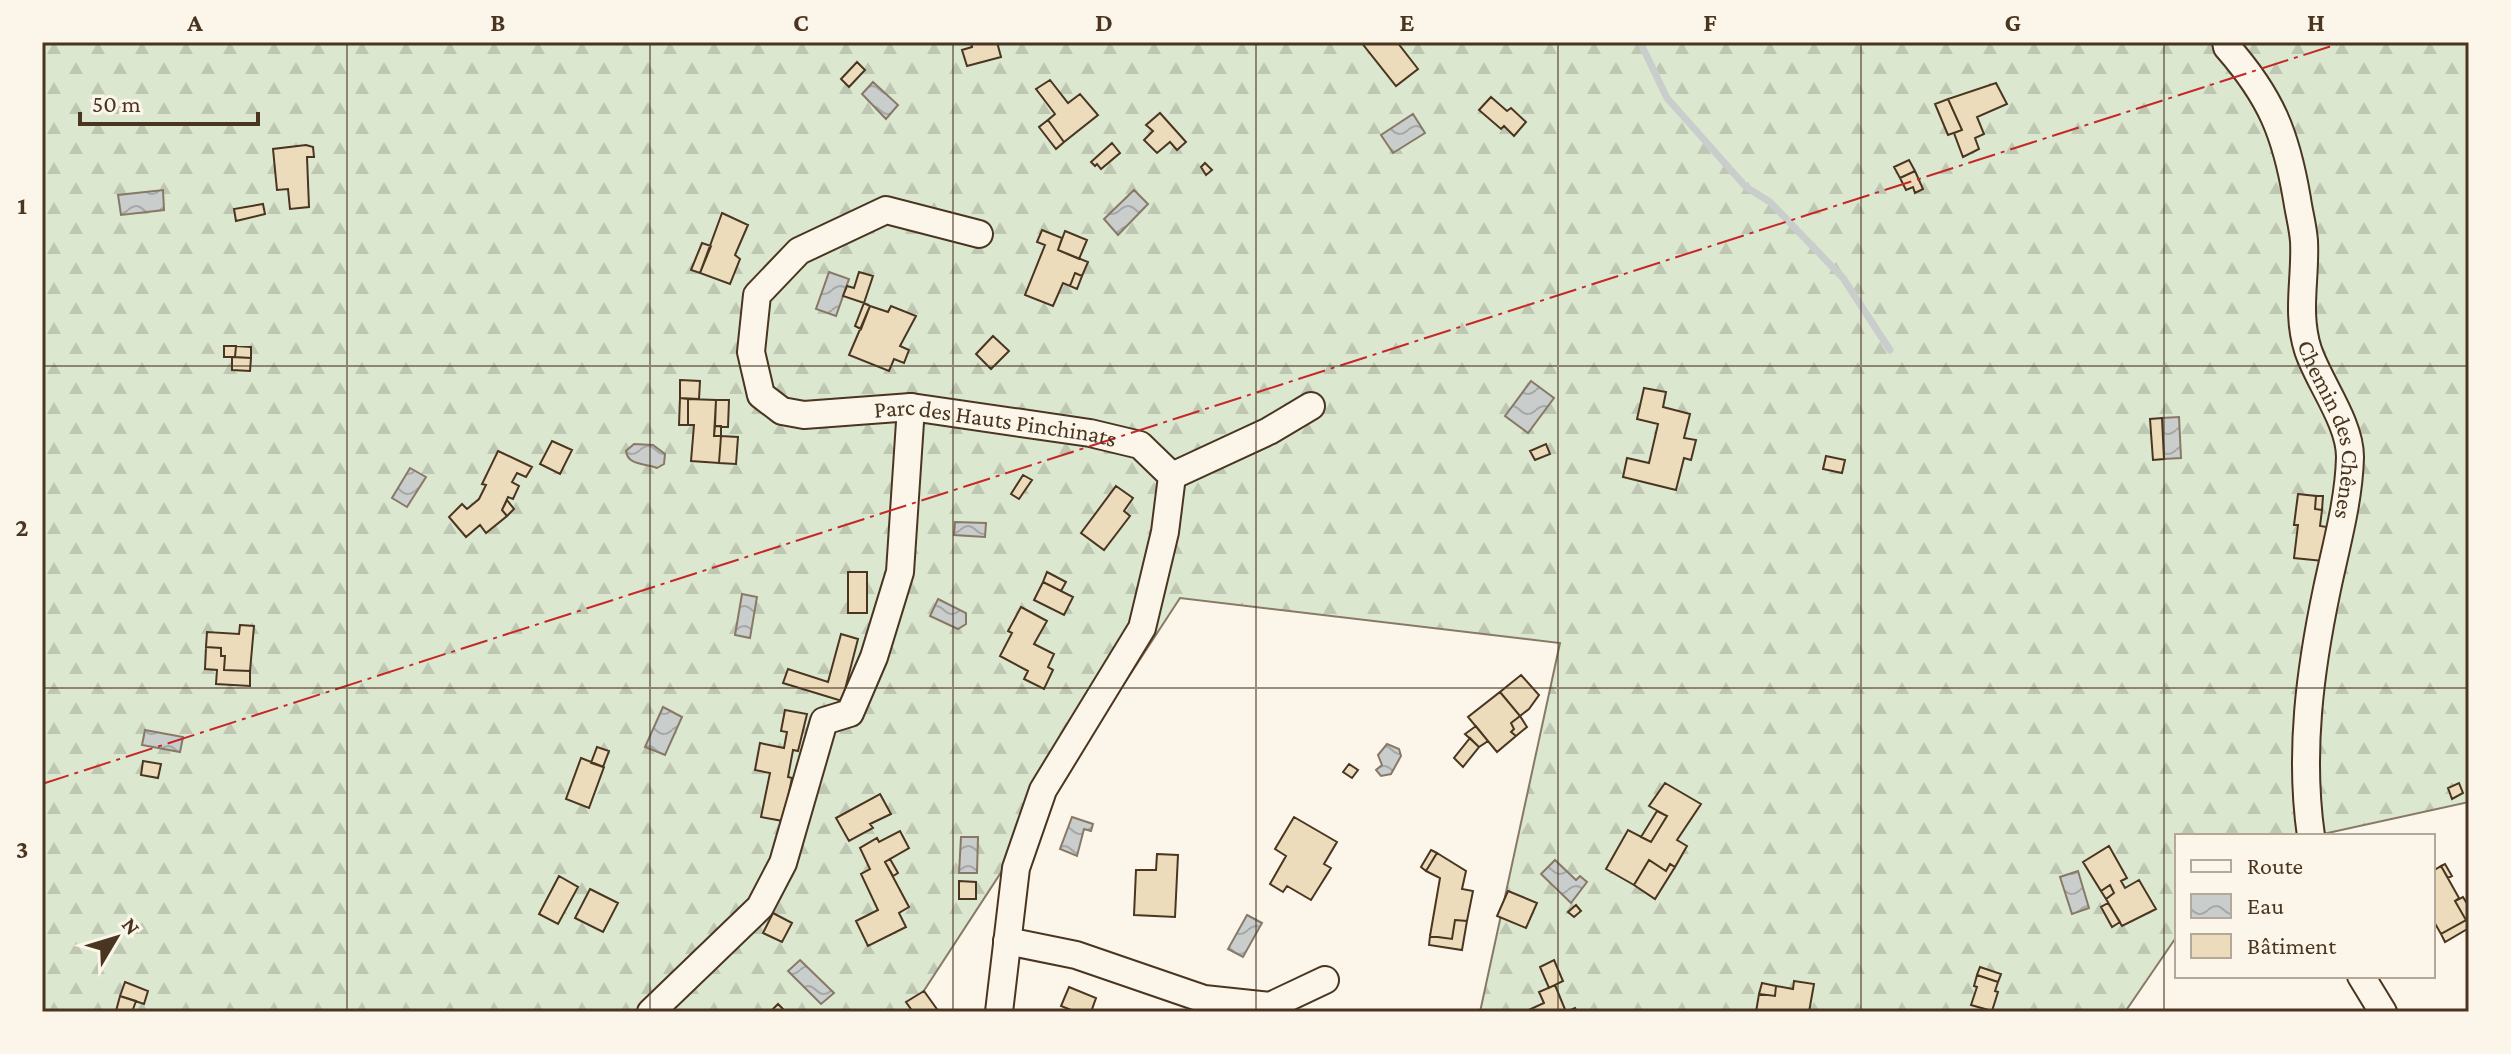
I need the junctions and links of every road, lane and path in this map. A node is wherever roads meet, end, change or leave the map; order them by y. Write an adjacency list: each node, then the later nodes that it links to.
1 (2226, 42): 6 (street, Chemin des Chênes)
2 (979, 234): 4 (street, Parc des Hauts Pinchinats)
3 (1311, 406): 5 (street)
4 (911, 407): 5 (street, Parc des Hauts Pinchinats); 10 (street)
5 (1172, 476): 7 (street)
6 (2311, 834)
7 (1007, 941): 9 (street); 11 (street)
8 (2362, 978): 12 (street)
9 (1325, 980)
10 (651, 1012)
11 (999, 1012)
12 (2383, 1012)

